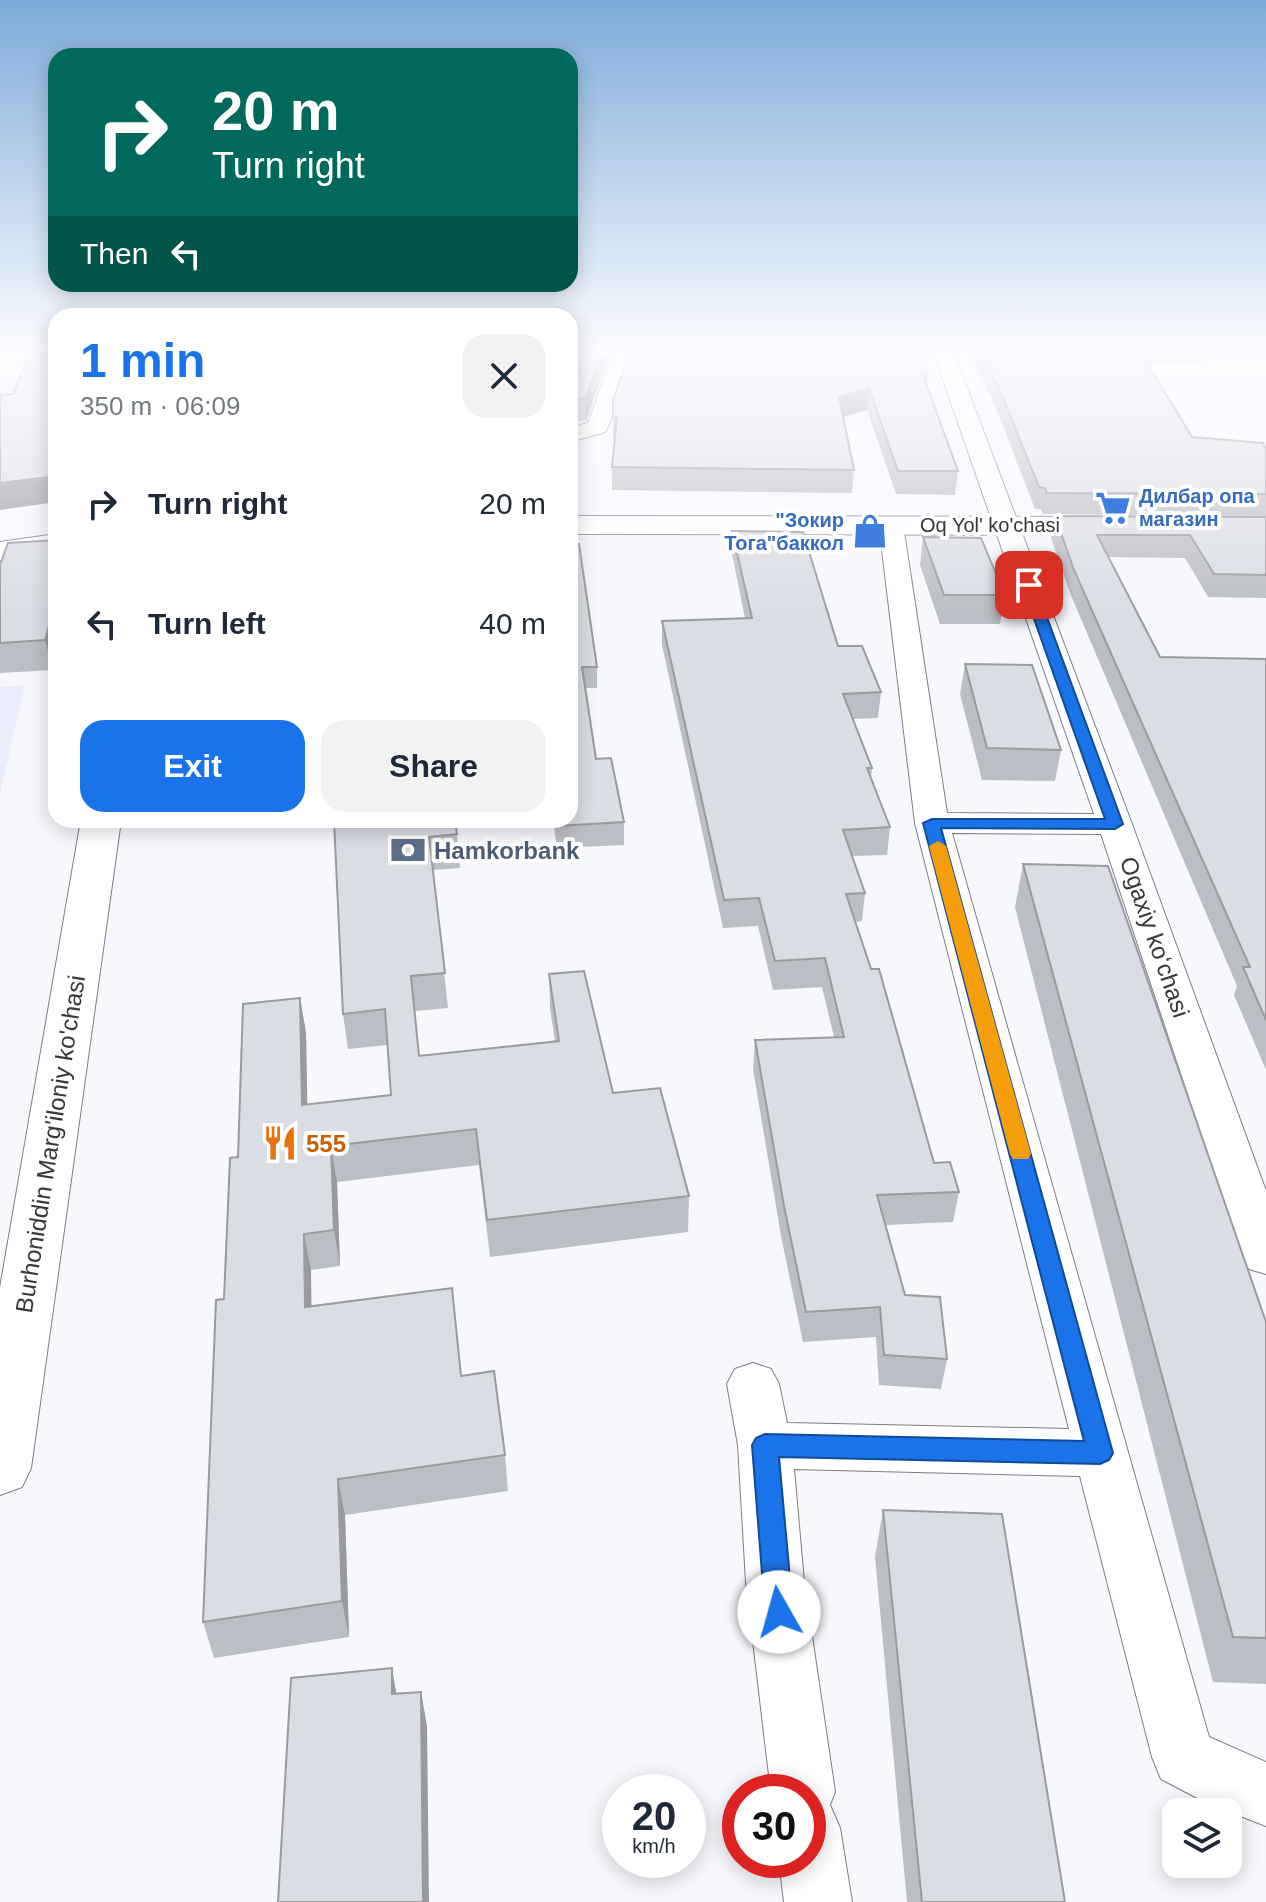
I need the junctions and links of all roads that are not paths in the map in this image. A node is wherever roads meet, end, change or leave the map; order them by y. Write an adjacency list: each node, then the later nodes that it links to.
1 (975, 437): 4 (street, Ogaxiy koʻchasi)
2 (578, 525): 3 (street, Oq Yol' ko'chasi)
3 (891, 525): 4 (street, Oq Yol' ko'chasi); 8 (street)
4 (1007, 525): 5 (street, Oq Yol' ko'chasi); 9 (street, Ogaxiy koʻchasi)
5 (1144, 526)
6 (48, 544): 7 (street)
7 (0, 551)
8 (932, 823): 9 (street); 14 (street)
9 (1115, 824): 11 (street, Ogaxiy koʻchasi)
10 (100, 828): 15 (street, Burhoniddin Marg'iloniy ko'chasi)
11 (1266, 1256)
12 (753, 1384): 13 (street)
13 (765, 1445): 14 (street); 16 (street)
14 (1100, 1453): 17 (street)
15 (0, 1468)
16 (801, 1774)
17 (1266, 1794)
18 (815, 1878): 19 (street)
19 (818, 1902)

